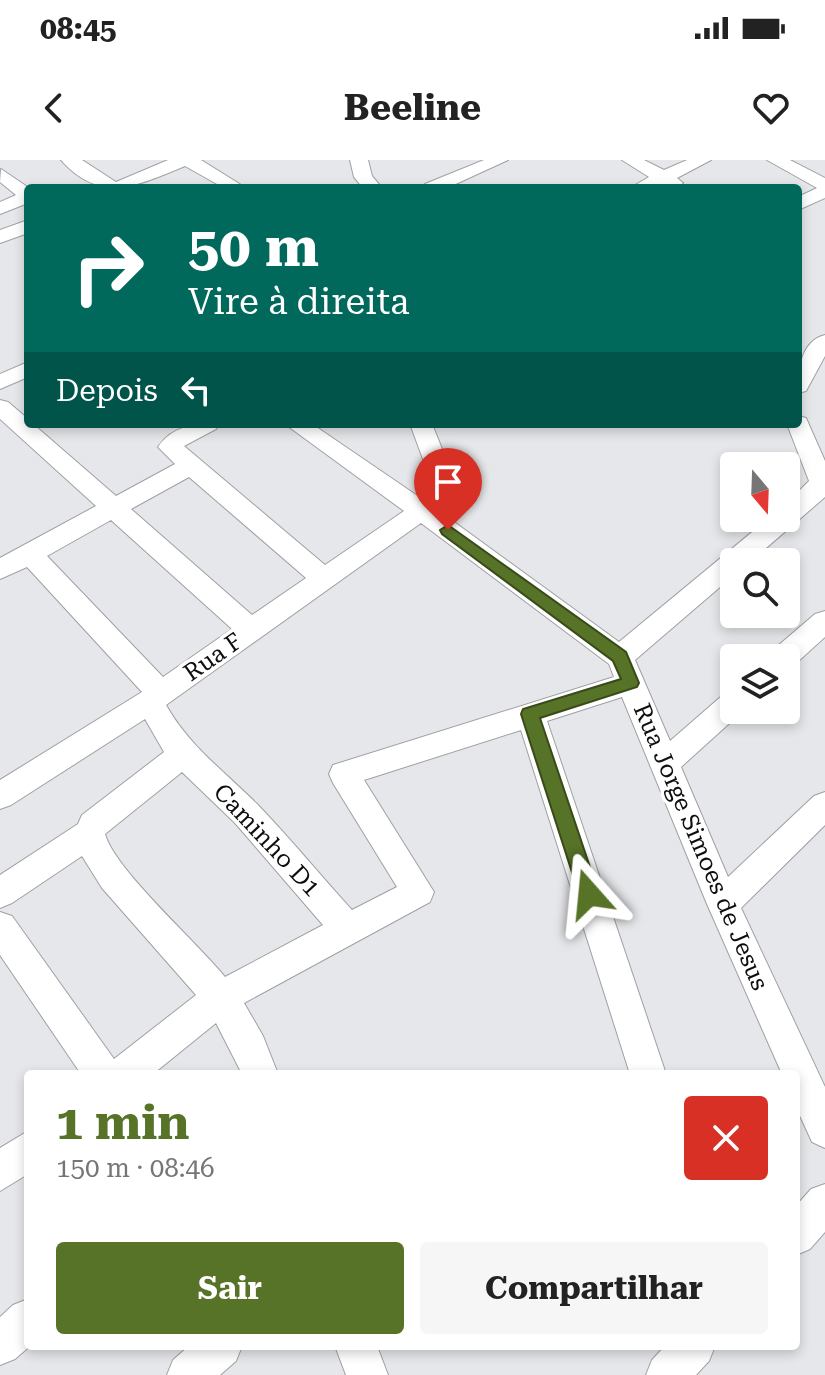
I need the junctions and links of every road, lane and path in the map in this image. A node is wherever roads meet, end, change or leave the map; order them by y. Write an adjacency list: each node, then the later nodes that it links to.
1 (70, 160): 10 (street)
2 (186, 160): 11 (street); 12 (street)
3 (359, 160): 13 (street)
4 (499, 160): 14 (street)
5 (631, 160): 9 (street)
6 (702, 160): 9 (street)
7 (776, 160): 17 (street)
8 (1, 174): 19 (street)
9 (664, 177): 15 (street); 16 (street)
10 (109, 184)
11 (125, 184)
12 (230, 184)
13 (369, 184)
14 (441, 184)
15 (648, 184)
16 (676, 184)
17 (825, 185)
18 (825, 191): 21 (street)
19 (24, 194)
20 (24, 199): 22 (street)
21 (802, 202)
22 (0, 208)
23 (24, 228): 24 (street)
24 (4, 236): 25 (street)
25 (24, 248)
26 (824, 344): 28 (street)
27 (24, 371): 29 (street)
28 (802, 380)
29 (0, 382)
30 (0, 407): 37 (street)
31 (201, 428): 35 (street)
32 (302, 428): 38 (street)
33 (423, 428): 38 (street)
34 (800, 428): 36 (street)
35 (182, 459): 37 (street); 41 (street)
36 (800, 505)
37 (113, 509): 40 (street); 43 (street)
38 (423, 512): 41 (street, Rua F); 45 (street)
39 (770, 532): 45 (street)
40 (12, 557): 46 (street, Caminho D1)
41 (323, 578): 43 (street, Rua F)
42 (825, 621): 44 (street)
43 (251, 630): 46 (street, Rua F)
44 (799, 644)
45 (626, 670): 47 (street); 50 (street, Rua Jorge Simoes de Jesus)
46 (156, 698): 49 (street, Caminho D1); 51 (street, Rua F)
47 (530, 714): 57 (street); 62 (street)
48 (720, 714): 50 (street)
49 (183, 754): 53 (street); 57 (street, Caminho D1)
50 (664, 764): 55 (street, Rua Jorge Simoes de Jesus)
51 (0, 796)
52 (825, 805): 55 (street)
53 (89, 834): 54 (street); 58 (street)
54 (0, 893)
55 (723, 904): 63 (street, Rua Jorge Simoes de Jesus)
56 (0, 927): 59 (street)
57 (348, 930): 58 (street)
58 (221, 997): 60 (street); 61 (street)
59 (100, 1070)
60 (129, 1070)
61 (259, 1070)
62 (647, 1070)
63 (791, 1070)
64 (800, 1091): 65 (street, Rua Jorge Simoes de Jesus)
65 (813, 1123)
66 (24, 1153): 67 (street)
67 (0, 1172)
68 (825, 1203): 69 (street)
69 (800, 1231)
70 (24, 1323): 71 (street)
71 (0, 1344)
72 (216, 1350): 75 (street)
73 (358, 1350): 76 (street)
74 (690, 1350): 77 (street)
75 (188, 1375)
76 (367, 1375)
77 (667, 1375)

